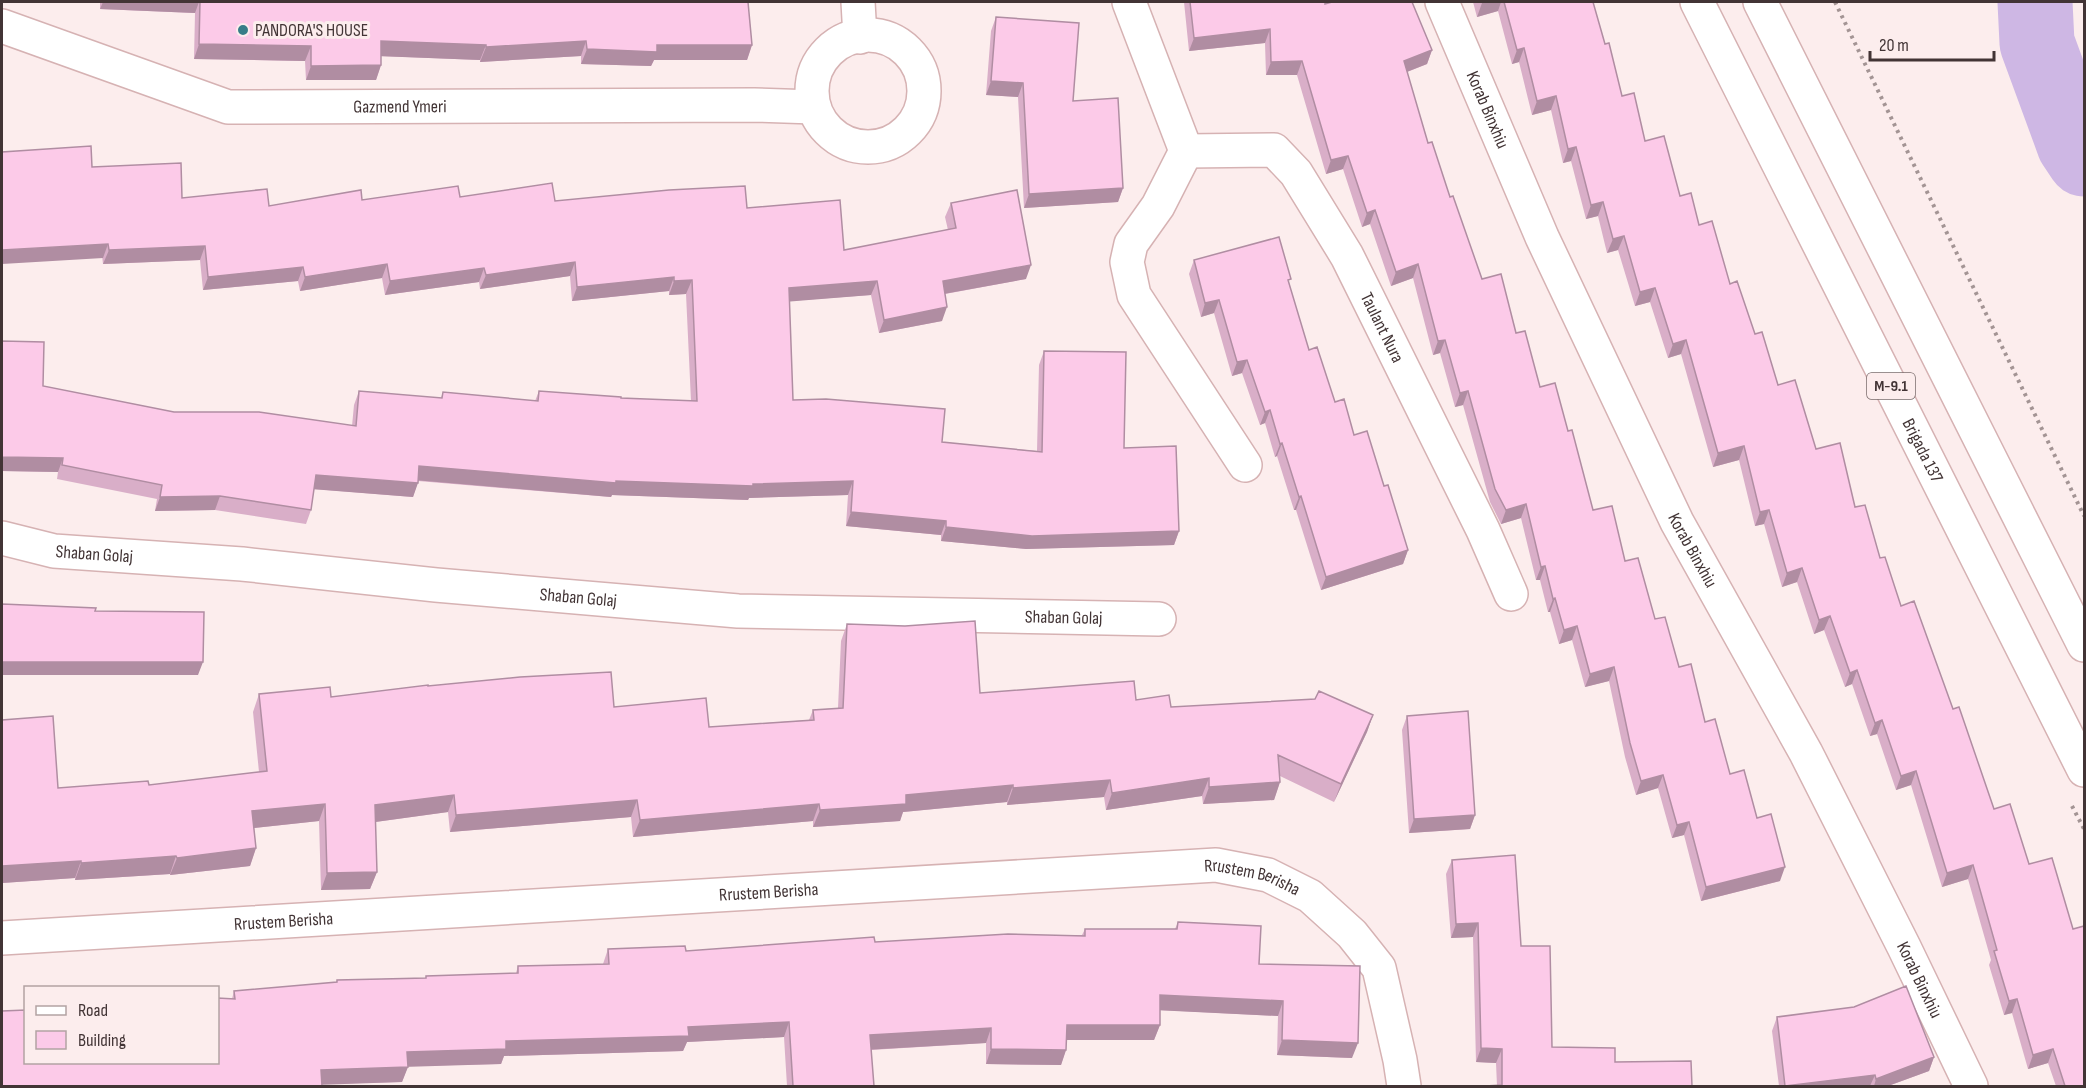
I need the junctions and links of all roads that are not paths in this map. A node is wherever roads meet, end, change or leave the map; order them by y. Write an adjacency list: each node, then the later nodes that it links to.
1 (858, 2): 7 (street)
2 (1129, 2): 9 (street)
3 (1442, 2): 18 (street, Korab Binxhiu)
4 (1697, 2): 15 (street, Brigada 137 / M-9.1)
5 (1760, 2): 14 (street)
6 (2, 26): 8 (street, Gazmend Ymeri)
7 (860, 37): 8 (street); 8 (street)
8 (814, 107)
9 (1186, 151): 10 (street); 12 (street, Taulant Nura)
10 (1245, 465)
11 (2, 538): 13 (street, Shaban Golaj)
12 (1511, 594)
13 (1160, 619)
14 (2085, 645)
15 (2085, 770)
16 (2, 938): 17 (street, Rrustem Berisha)
17 (1404, 1086)
18 (1971, 1086)

